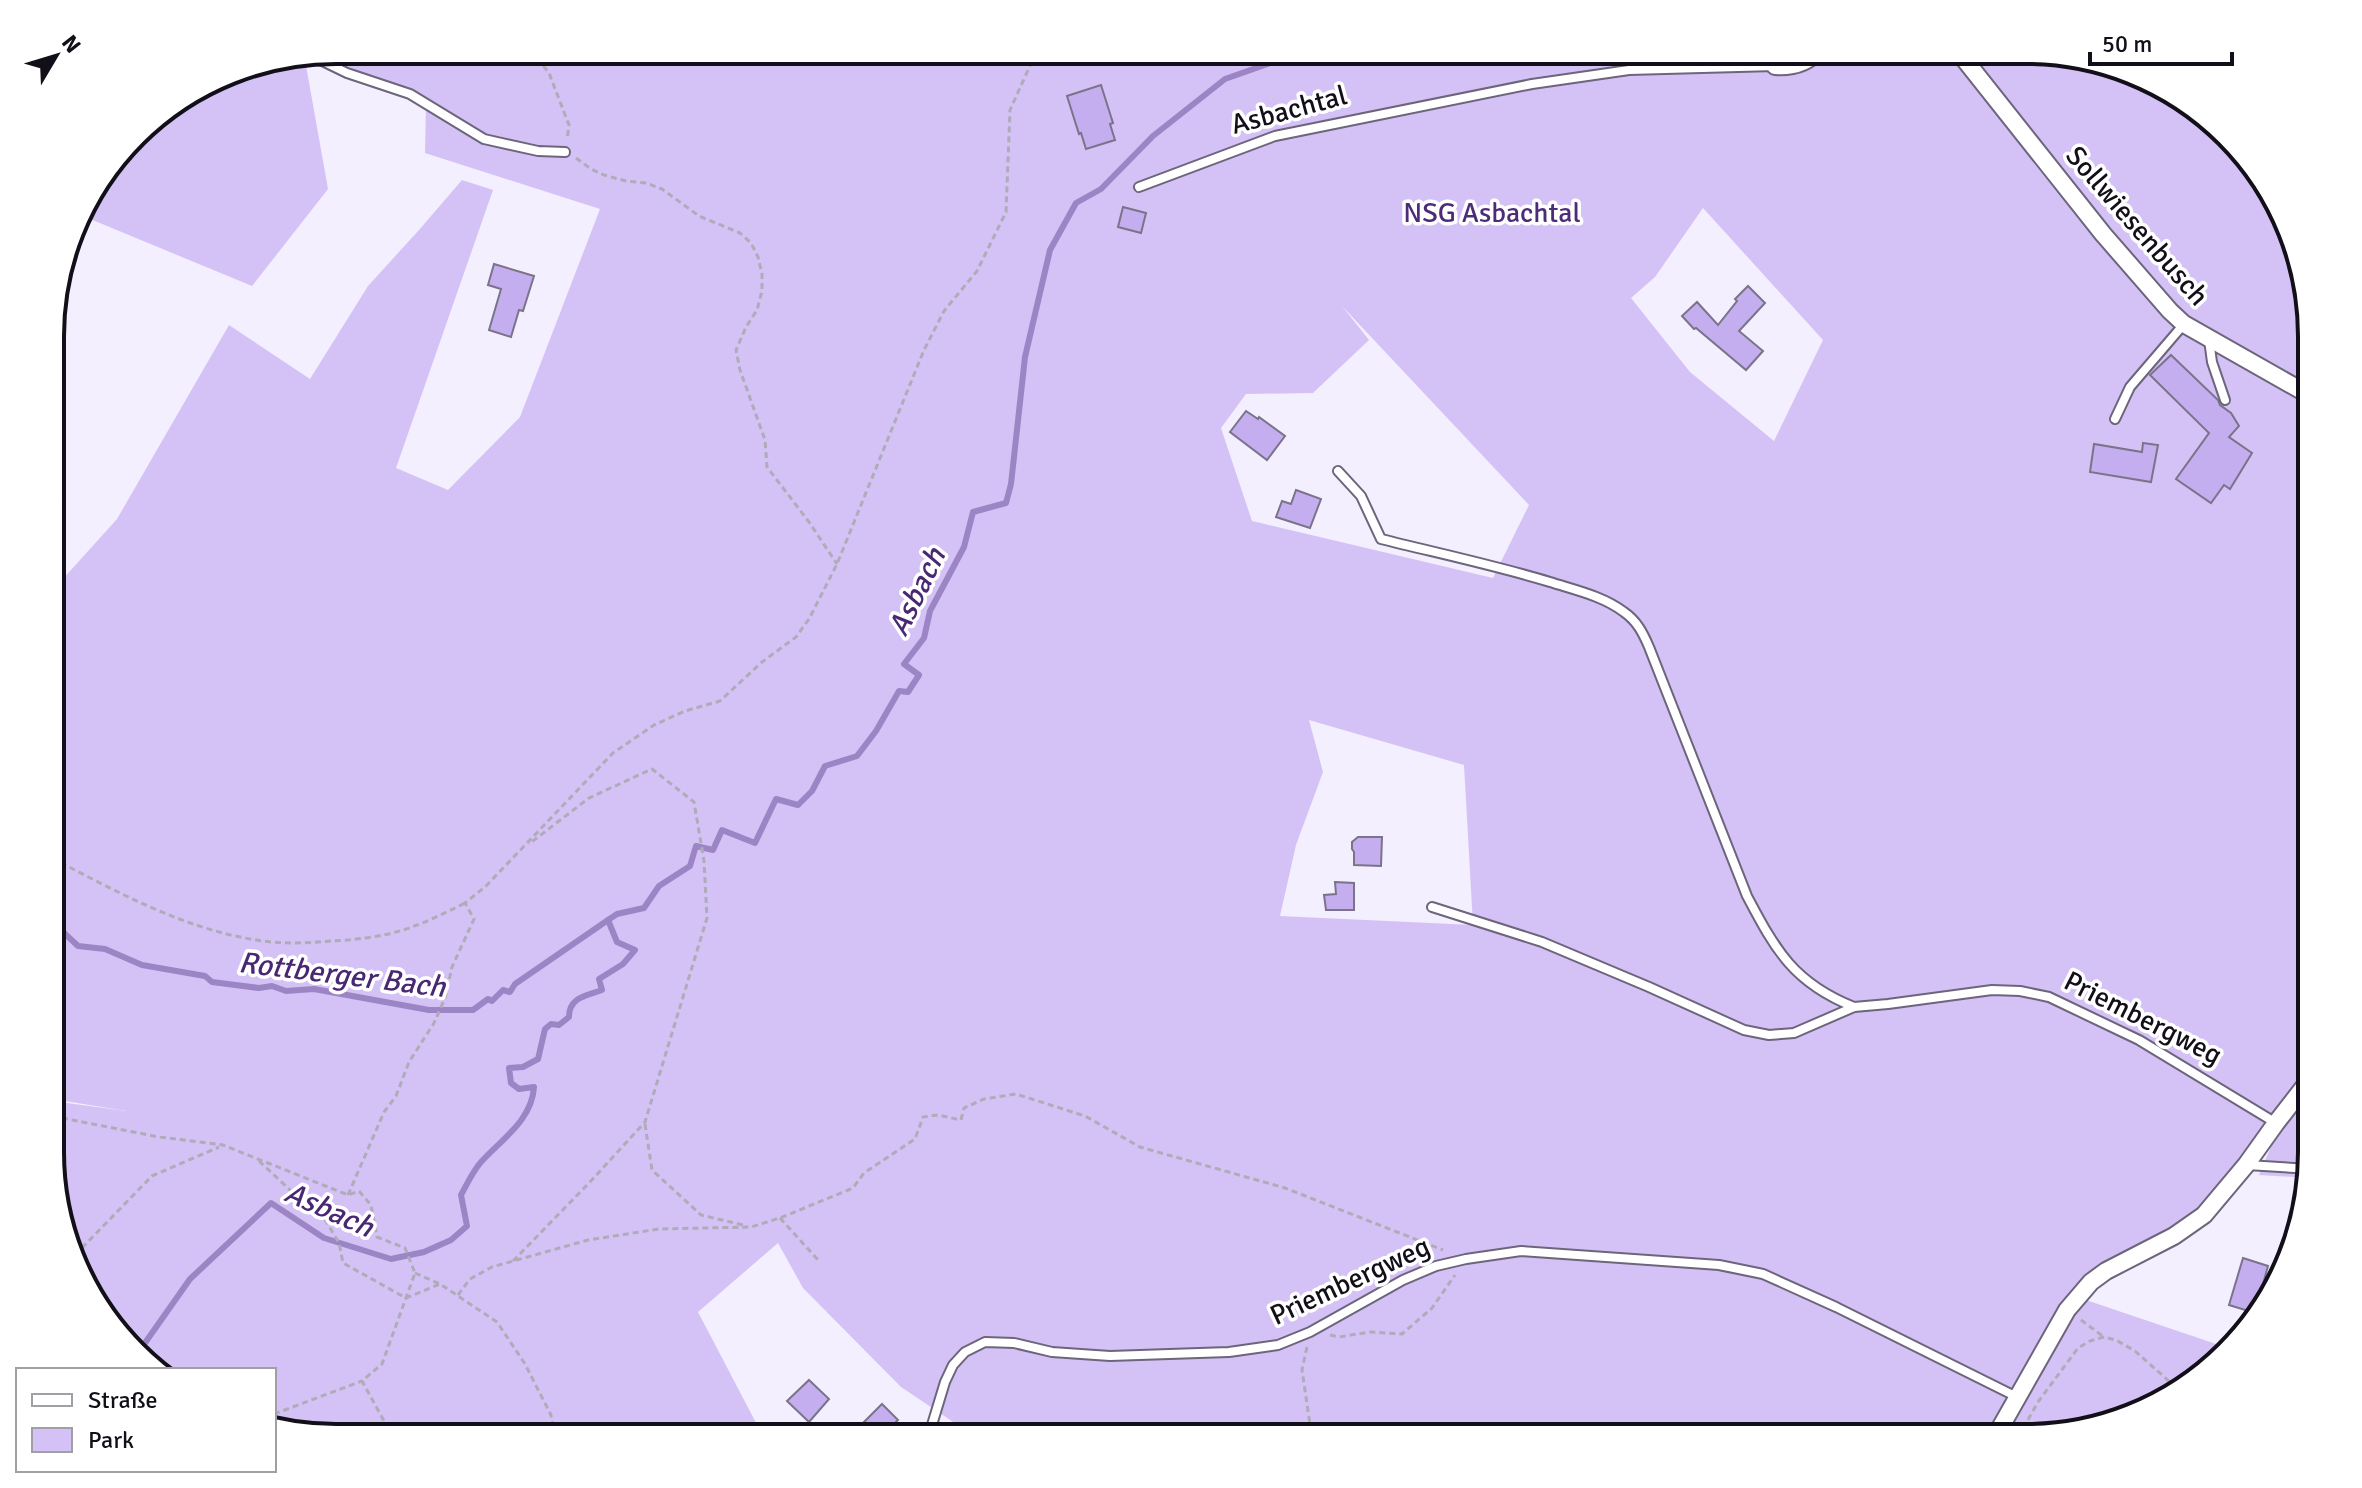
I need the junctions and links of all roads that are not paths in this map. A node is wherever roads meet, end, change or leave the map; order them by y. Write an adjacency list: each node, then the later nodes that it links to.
1 (1700, 64): 5 (lane, Asbachtal)
2 (1968, 64): 6 (street, Sollwiesenbusch)
3 (331, 65): 4 (lane)
4 (565, 152)
5 (1139, 187)
6 (2184, 324): 7 (street, Sollwiesenbusch); 10 (lane)
7 (2209, 339): 8 (street, Sollwiesenbusch); 9 (lane)
8 (2297, 388)
9 (2225, 400)
10 (2115, 419)
11 (1338, 471): 13 (lane)
12 (1432, 907): 13 (lane, Priembergweg)
13 (1854, 1007): 15 (lane, Priembergweg)
14 (2297, 1096): 15 (street)
15 (2276, 1123): 16 (street)
16 (2246, 1165): 17 (lane); 18 (street)
17 (2297, 1168)
18 (2017, 1398): 19 (street); 20 (lane, Priembergweg)
19 (2003, 1423)
20 (932, 1424)

